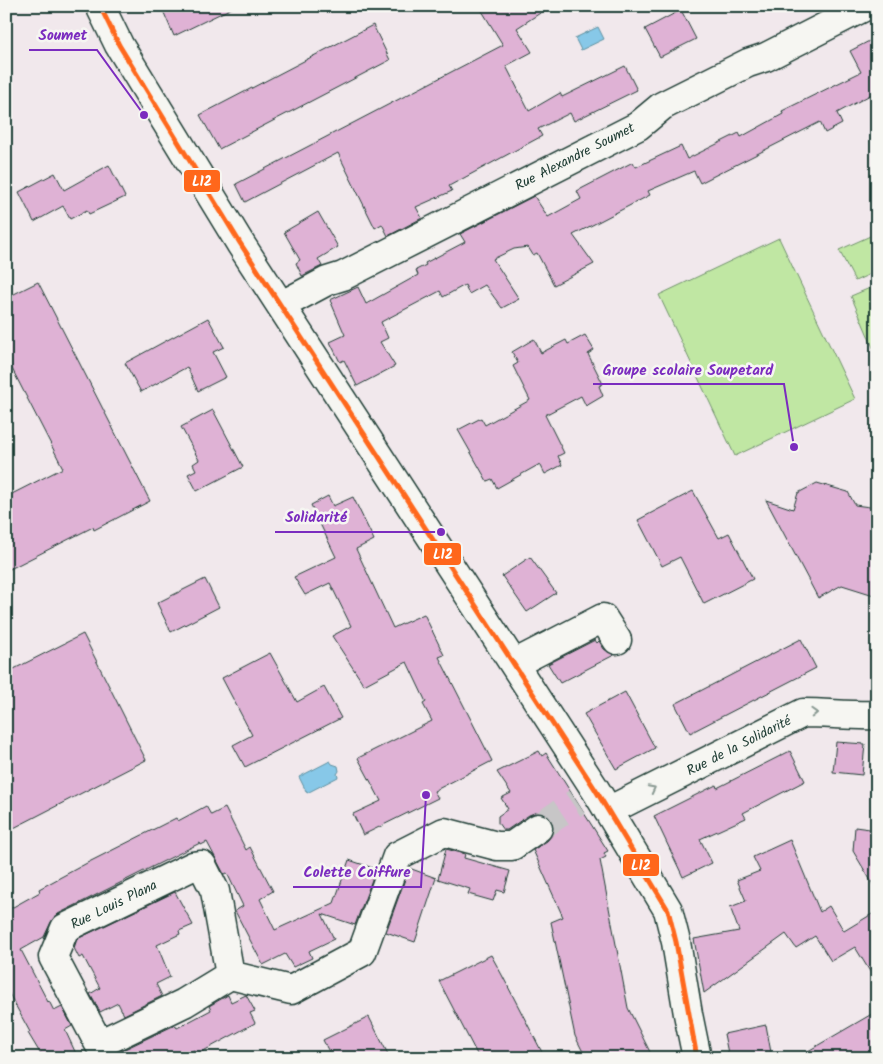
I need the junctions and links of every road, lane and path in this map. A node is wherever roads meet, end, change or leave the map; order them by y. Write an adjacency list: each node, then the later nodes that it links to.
1 (100, 6): 3 (street)
2 (866, 6): 3 (street, Rue Alexandre Soumet)
3 (282, 305): 5 (street)
4 (617, 640): 5 (street)
5 (514, 664): 7 (street)
6 (877, 715): 7 (street, Rue de la Solidarité, one-way to 6)
7 (594, 800): 10 (street)
8 (538, 828): 9 (street)
9 (230, 975): 9 (street, Rue Louis Plana)
10 (697, 1058)

